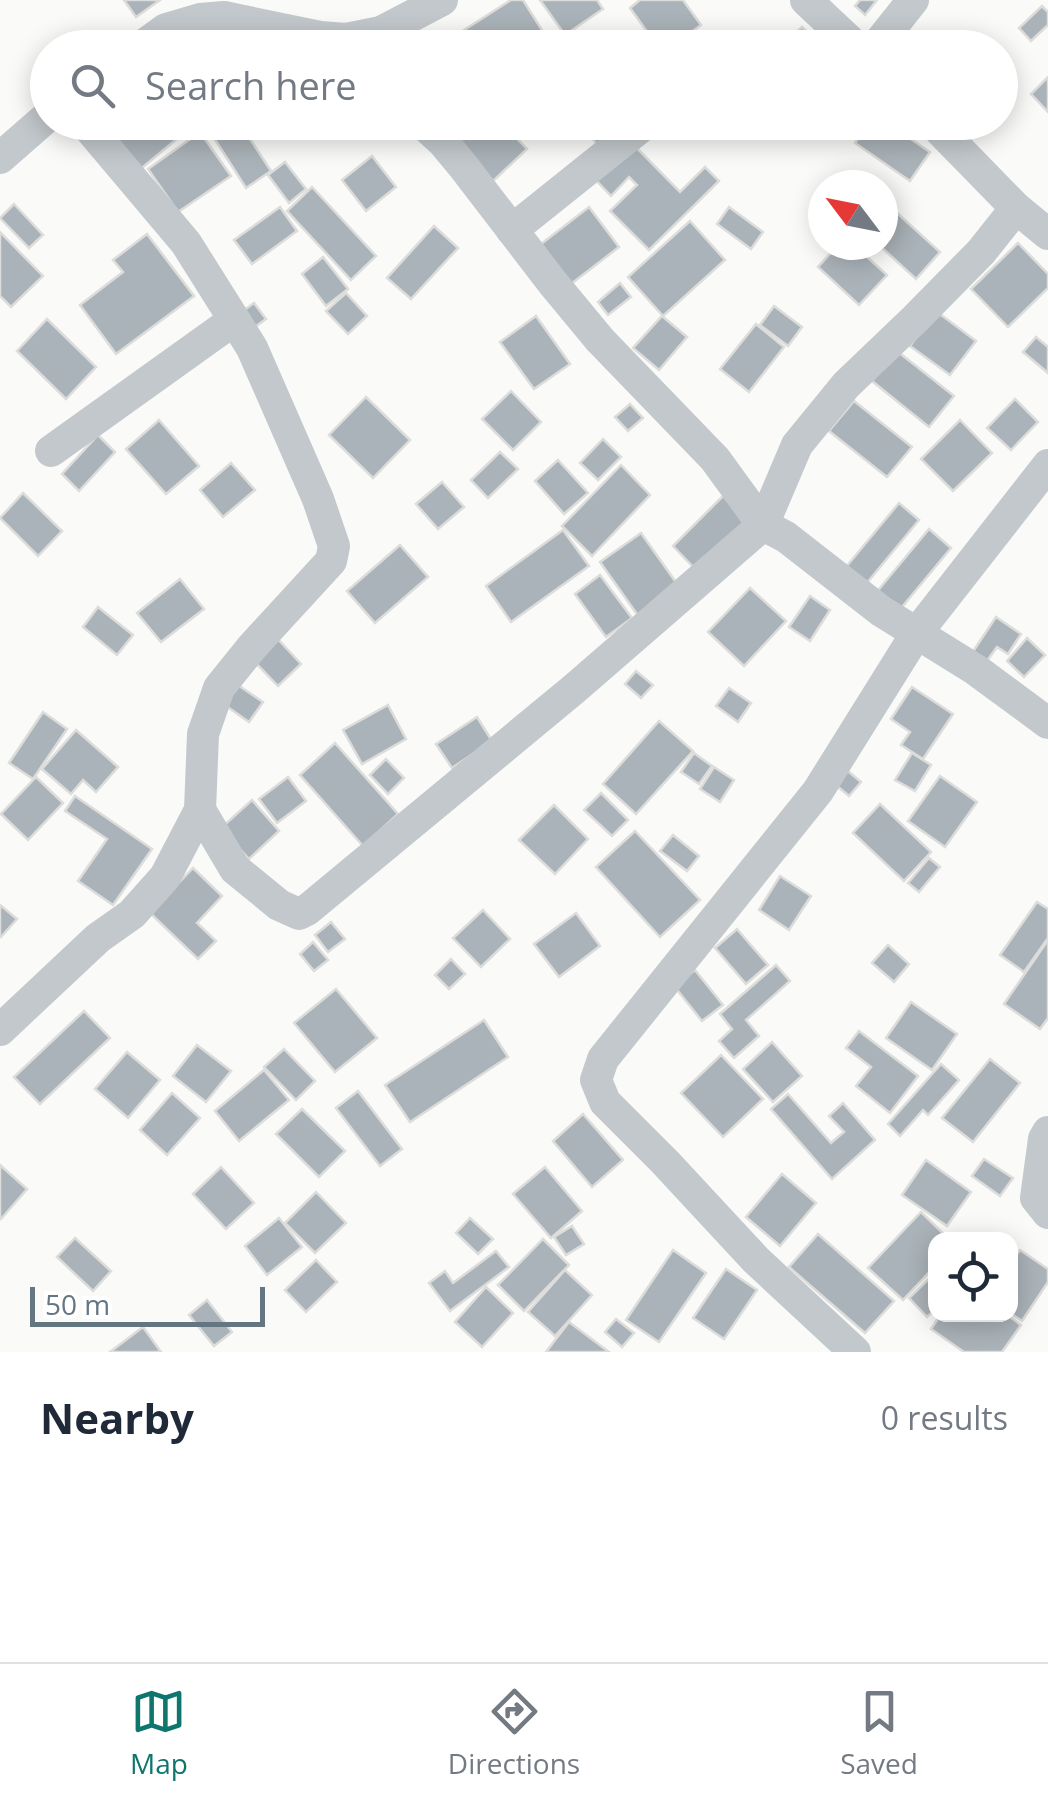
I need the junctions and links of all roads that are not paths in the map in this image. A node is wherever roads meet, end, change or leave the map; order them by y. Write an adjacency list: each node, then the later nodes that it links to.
1 (442, 0): 6 (street)
2 (806, 0): 7 (street)
3 (914, 0): 8 (street)
4 (166, 30): 5 (street)
5 (286, 30)
6 (385, 30)
7 (838, 30)
8 (890, 30)
9 (30, 132): 14 (street)
10 (99, 140): 18 (street)
11 (439, 140): 16 (street)
12 (624, 140): 16 (street)
13 (950, 140): 15 (street)
14 (0, 158)
15 (1016, 208): 17 (street); 21 (street)
16 (512, 230): 21 (street)
17 (1048, 234)
18 (234, 320): 19 (street); 24 (street)
19 (51, 451)
20 (1048, 465): 22 (street)
21 (764, 525): 22 (street); 24 (street)
22 (916, 634): 23 (street); 28 (street)
23 (1048, 722)
24 (200, 810): 25 (street)
25 (0, 1030)
26 (1048, 1132): 27 (street)
27 (1048, 1212)
28 (854, 1352)

